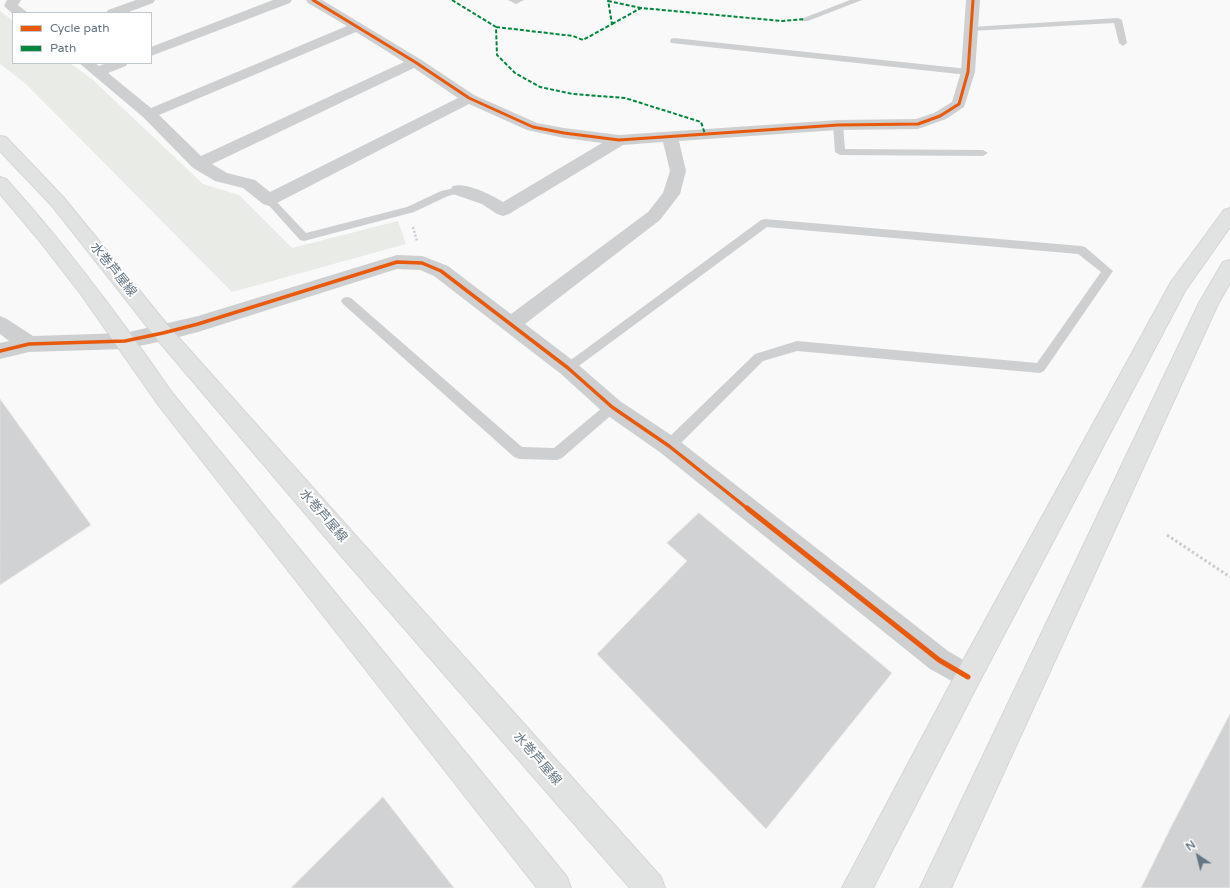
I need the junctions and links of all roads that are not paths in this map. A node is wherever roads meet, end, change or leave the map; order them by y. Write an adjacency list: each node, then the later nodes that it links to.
1 (14, 0): 9 (street)
2 (148, 0): 10 (street)
3 (285, 0): 16 (street)
4 (313, 0): 12 (street)
5 (512, 0): 6 (lane)
6 (520, 0)
7 (858, 0): 11 (lane)
8 (973, 0): 13 (street)
9 (20, 12)
10 (116, 12)
11 (805, 19)
12 (357, 27): 17 (street); 22 (street)
13 (971, 29): 15 (lane); 20 (street)
14 (674, 41): 20 (lane)
15 (1123, 43)
16 (152, 52)
17 (415, 62): 21 (street); 28 (street)
18 (116, 64): 19 (street)
19 (92, 68): 22 (street)
20 (968, 72): 23 (street)
21 (470, 98): 25 (street); 31 (street)
22 (149, 114): 28 (street)
23 (838, 124): 24 (street); 27 (lane)
24 (670, 136): 25 (street); 36 (street)
25 (620, 140): 30 (street)
26 (0, 141): 37 (main road, 水巻芦屋線)
27 (983, 153)
28 (199, 164): 31 (street)
29 (0, 183): 38 (main road)
30 (459, 190): 31 (lane)
31 (269, 200)
32 (1230, 214): 44 (main road)
33 (1230, 267): 48 (main road)
34 (347, 301): 42 (lane)
35 (0, 324): 39 (street)
36 (511, 324): 37 (street); 41 (street)
37 (163, 333): 38 (street); 46 (main road, 水巻芦屋線)
38 (125, 341): 39 (street); 45 (main road)
39 (29, 344): 40 (street)
40 (0, 351)
41 (568, 368): 42 (street); 43 (lane)
42 (612, 407): 43 (street)
43 (668, 446): 44 (street)
44 (968, 677): 47 (main road)
45 (556, 888)
46 (650, 888)
47 (857, 888)
48 (935, 888)

